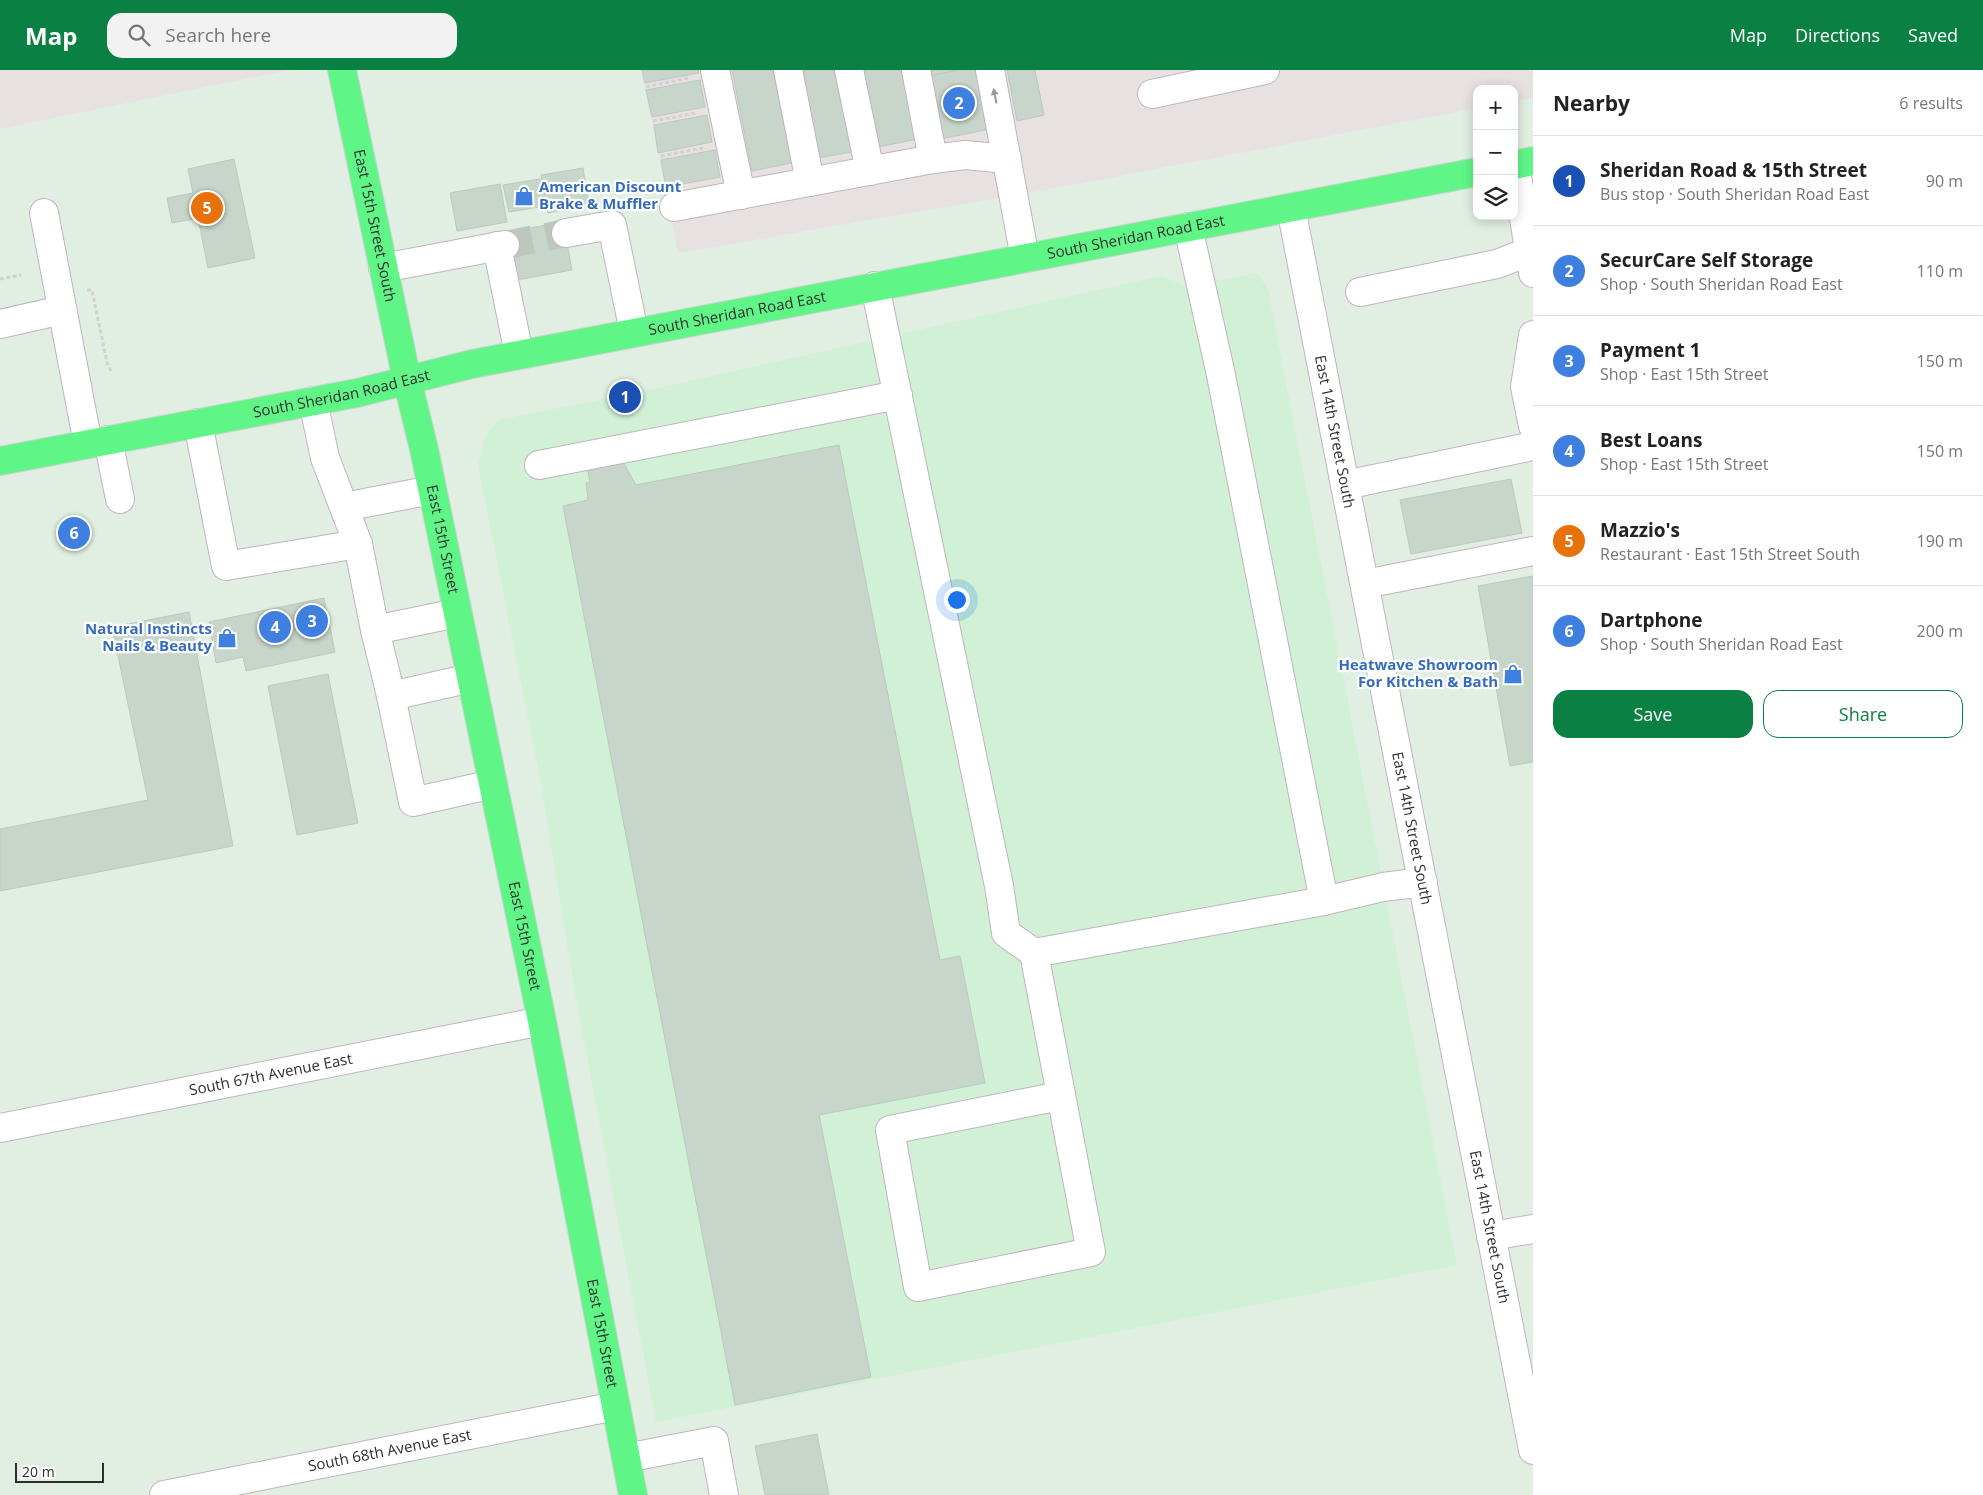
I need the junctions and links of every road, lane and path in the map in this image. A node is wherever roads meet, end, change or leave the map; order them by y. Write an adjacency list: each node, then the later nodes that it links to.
1 (342, 70): 30 (main road, East 15th Street South)
2 (788, 70): 21 (street)
3 (849, 70): 18 (street)
4 (916, 70): 14 (street)
5 (990, 70): 15 (street, one-way to 5)
6 (1265, 70): 9 (street)
7 (716, 71): 8 (path); 10 (street)
8 (646, 87)
9 (1152, 94)
10 (723, 108): 11 (path); 12 (street)
11 (653, 121)
12 (730, 143): 13 (path); 22 (street)
13 (660, 156)
14 (933, 159): 15 (street); 18 (street)
15 (1007, 159): 28 (street)
16 (1533, 161): 17 (main road)
17 (1518, 163)
18 (870, 171): 21 (street)
19 (1473, 173): 24 (main road, South Sheridan Road East)
20 (1516, 175): 29 (street)
21 (810, 182): 22 (street)
22 (741, 195): 23 (street)
23 (674, 207)
24 (1291, 208): 26 (main road, South Sheridan Road East); 51 (street, East 14th Street South)
25 (44, 213): 36 (street)
26 (1188, 228): 28 (main road, South Sheridan Road East); 64 (street)
27 (566, 233): 38 (street)
28 (1025, 258): 33 (main road, South Sheridan Road East)
29 (1532, 258): 35 (street)
30 (383, 268): 40 (street); 42 (main road, East 15th Street South)
31 (21, 275): 32 (path)
32 (0, 279)
33 (875, 286): 38 (main road, South Sheridan Road East); 43 (street)
34 (84, 290): 41 (path)
35 (1360, 292)
36 (62, 310): 37 (street); 47 (street)
37 (0, 324)
38 (634, 332): 40 (main road, South Sheridan Road East)
39 (1533, 335): 46 (street)
40 (519, 354): 42 (main road, South Sheridan Road East)
41 (111, 372)
42 (407, 380): 44 (main road, South Sheridan Road East); 52 (main road, East 15th Street)
43 (898, 395): 50 (street); 65 (street)
44 (314, 401): 45 (main road, South Sheridan Road East); 54 (street)
45 (198, 423): 47 (main road, South Sheridan Road East); 55 (street)
46 (1533, 426)
47 (98, 442): 49 (main road, South Sheridan Road East); 53 (street)
48 (1533, 446): 51 (street)
49 (0, 461)
50 (539, 465)
51 (1345, 486): 57 (street, East 14th Street South)
52 (432, 490): 54 (street); 58 (main road, East 15th Street)
53 (120, 499)
54 (344, 507): 55 (street)
55 (358, 544): 59 (street)
56 (1533, 551): 57 (street)
57 (1366, 584): 63 (street, East 14th Street South)
58 (458, 613): 59 (street); 60 (main road, East 15th Street)
59 (375, 630): 61 (street)
60 (471, 678): 61 (street); 62 (main road, East 15th Street)
61 (391, 696): 62 (street)
62 (493, 784): 66 (main road, East 15th Street)
63 (1423, 882): 64 (street); 70 (street, East 14th Street South)
64 (1324, 902): 65 (street)
65 (1034, 953): 67 (street)
66 (542, 1021): 68 (street, South 67th Avenue East); 71 (main road, East 15th Street)
67 (1060, 1096): 67 (street)
68 (0, 1128)
69 (1533, 1229): 70 (street)
70 (1491, 1236): 72 (street, East 14th Street South)
71 (616, 1406): 73 (main road, East 15th Street); 74 (street, South 68th Avenue East)
72 (1533, 1450)
73 (626, 1458): 75 (main road, East 15th Street); 76 (street)
74 (164, 1495)
75 (634, 1495)
76 (724, 1495)

